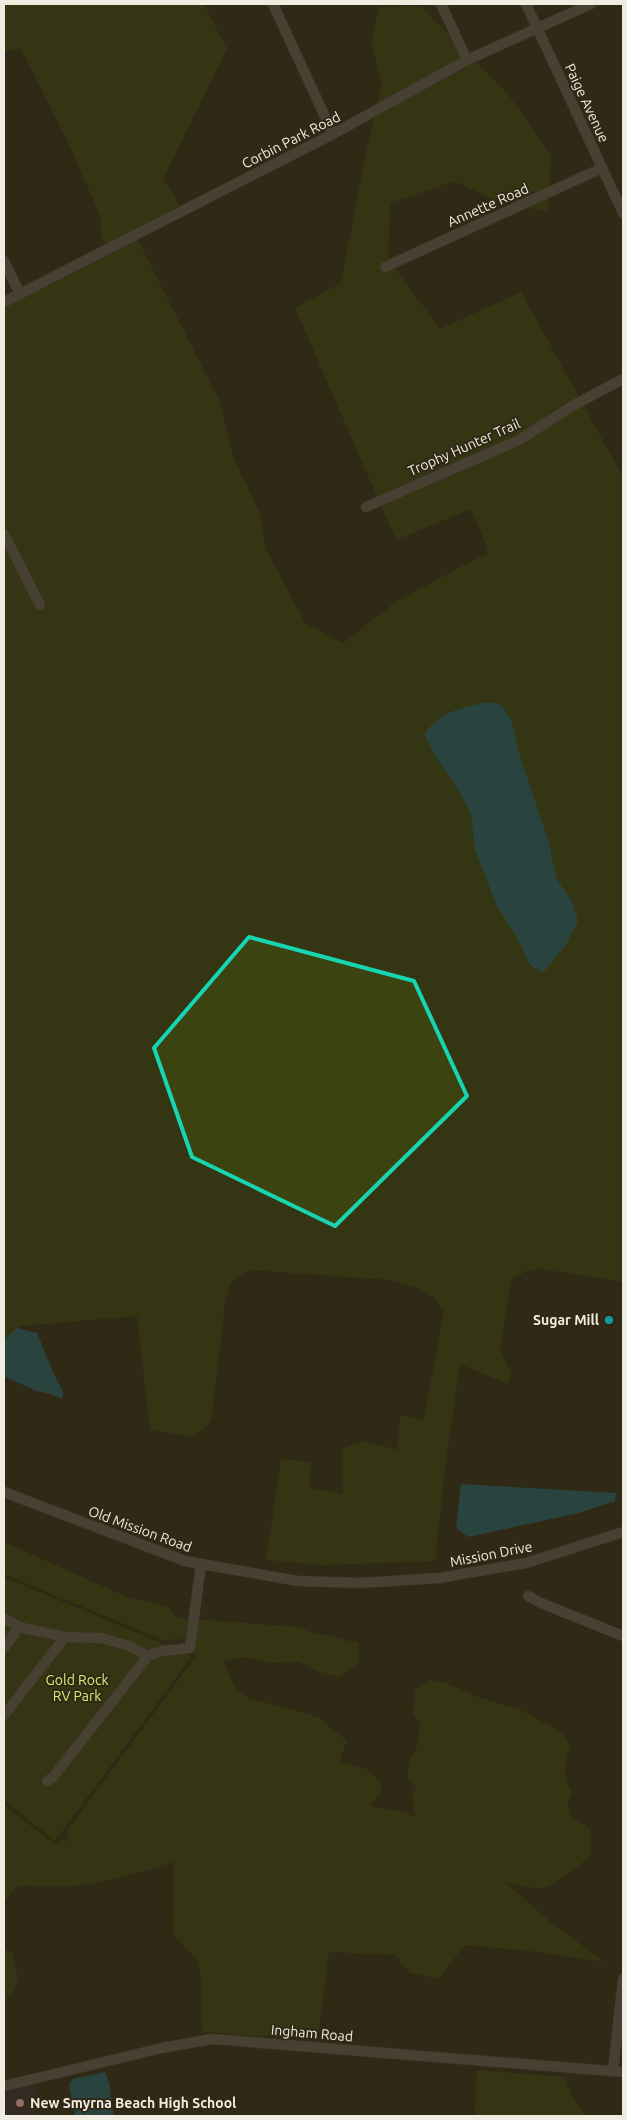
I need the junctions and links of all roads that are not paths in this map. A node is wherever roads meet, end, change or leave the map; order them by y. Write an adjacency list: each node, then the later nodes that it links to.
1 (273, 4): 7 (street)
2 (441, 4): 6 (street)
3 (526, 4): 5 (street, Paige Avenue)
4 (591, 4): 5 (street, Corbin Park Road)
5 (537, 28): 6 (street, Corbin Park Road); 8 (street, Paige Avenue)
6 (467, 60): 7 (street, Corbin Park Road)
7 (333, 134): 12 (street, Corbin Park Road)
8 (602, 168): 9 (street, Paige Avenue); 11 (street, Annette Road)
9 (623, 213)
10 (4, 261): 12 (street)
11 (385, 267)
12 (20, 294): 13 (street, Corbin Park Road)
13 (4, 302)
14 (623, 379): 15 (street, Trophy Hunter Trail)
15 (366, 506)
16 (4, 534): 17 (street)
17 (40, 605)
18 (4, 1492): 20 (street, Old Mission Road)
19 (623, 1532): 21 (street, Mission Drive)
20 (201, 1564): 21 (street, Old Mission Road); 28 (street)
21 (360, 1583)
22 (528, 1596): 26 (street)
23 (4, 1618): 24 (street)
24 (19, 1627): 25 (street); 27 (street)
25 (65, 1636): 28 (street); 29 (street)
26 (623, 1636)
27 (4, 1648)
28 (148, 1656): 30 (street)
29 (4, 1715)
30 (48, 1781)
31 (623, 1979): 32 (street)
32 (618, 2071): 33 (street, Ingham Road)
33 (4, 2086)

